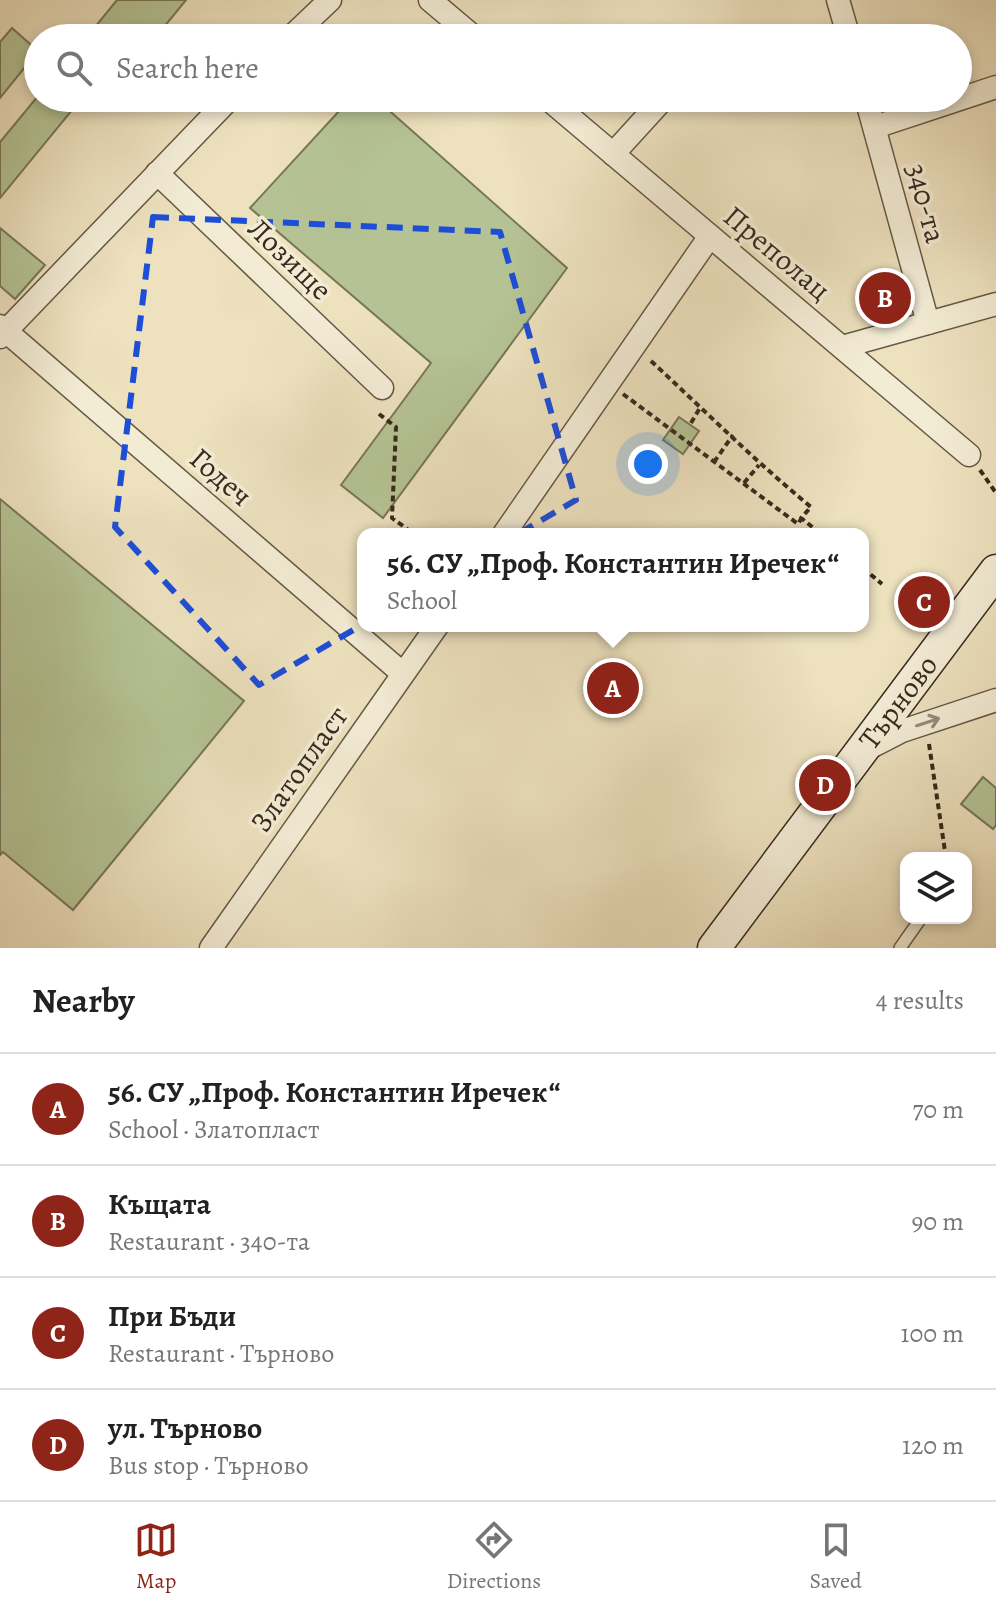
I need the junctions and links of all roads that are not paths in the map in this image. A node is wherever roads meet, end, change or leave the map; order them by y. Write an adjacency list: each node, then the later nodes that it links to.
1 (330, 0): 4 (street)
2 (430, 0): 5 (street)
3 (838, 0): 6 (street)
4 (305, 24)
5 (458, 24)
6 (845, 24)
7 (995, 90): 8 (street)
8 (972, 97)
9 (216, 112): 16 (street)
10 (564, 112): 15 (street, Преполац)
11 (651, 112): 15 (street)
12 (870, 112): 14 (street, 340-та)
13 (924, 112): 14 (street)
14 (875, 127): 19 (street, 340-та)
15 (613, 154): 17 (street, Преполац)
16 (157, 173): 20 (street); 22 (street, Лозище)
17 (710, 236): 21 (street, Преполац); 24 (street)
18 (996, 304): 19 (street)
19 (928, 323): 21 (street)
20 (2, 331): 27 (street, Годеч)
21 (842, 347): 23 (street, Преполац)
22 (382, 388)
23 (969, 455)
24 (508, 528)
25 (994, 577): 29 (street, Търново)
26 (433, 632): 27 (street, Златопласт)
27 (402, 673): 31 (street, Златопласт)
28 (996, 700): 29 (street, one-way to 28)
29 (862, 751): 32 (street, Търново)
30 (917, 924): 33 (lane)
31 (211, 948)
32 (714, 948)
33 (900, 948)

